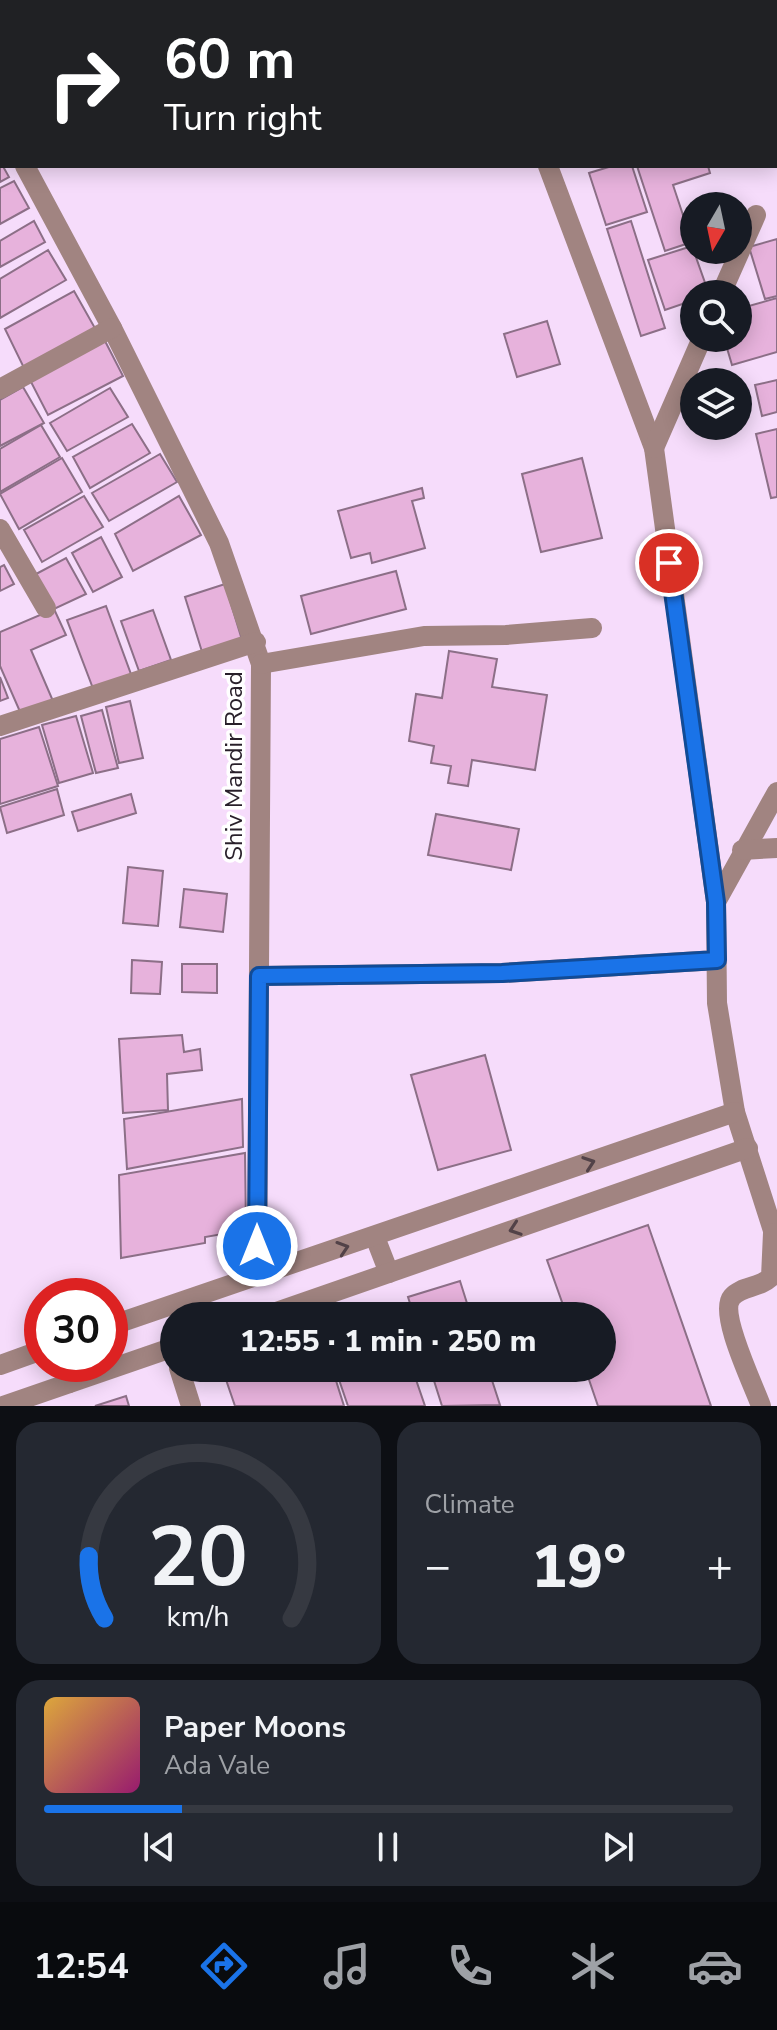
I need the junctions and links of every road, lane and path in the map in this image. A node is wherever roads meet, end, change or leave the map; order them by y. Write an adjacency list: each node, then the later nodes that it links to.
1 (26, 168): 5 (street, Shiv Mandir Road)
2 (549, 168): 8 (street)
3 (756, 215): 4 (street)
4 (727, 280)
5 (112, 328): 7 (street); 12 (street, Shiv Mandir Road)
6 (696, 352): 8 (street)
7 (0, 389)
8 (654, 448): 18 (street)
9 (0, 529): 10 (street)
10 (46, 608)
11 (592, 628): 13 (street)
12 (256, 642): 13 (street, Shiv Mandir Road); 14 (street)
13 (261, 664): 20 (street, Shiv Mandir Road)
14 (0, 726)
15 (777, 792): 17 (street)
16 (777, 848): 17 (street)
17 (742, 850): 18 (street)
18 (716, 902): 19 (street)
19 (717, 960): 20 (street); 21 (street)
20 (259, 976): 26 (street, Shiv Mandir Road)
21 (735, 1112): 22 (street); 23 (street, one-way to 21)
22 (748, 1148): 24 (street); 25 (street, one-way to 25)
23 (375, 1237): 25 (street); 26 (street, one-way to 23)
24 (775, 1238): 38 (street)
25 (389, 1273): 27 (street)
26 (257, 1275): 28 (street)
27 (305, 1302)
28 (128, 1320)
29 (160, 1352): 31 (street)
30 (24, 1356): 32 (street)
31 (128, 1360)
32 (0, 1365)
33 (58, 1382): 35 (street)
34 (183, 1382): 37 (street)
35 (39, 1400): 36 (street)
36 (3, 1406)
37 (191, 1406)
38 (761, 1406)

